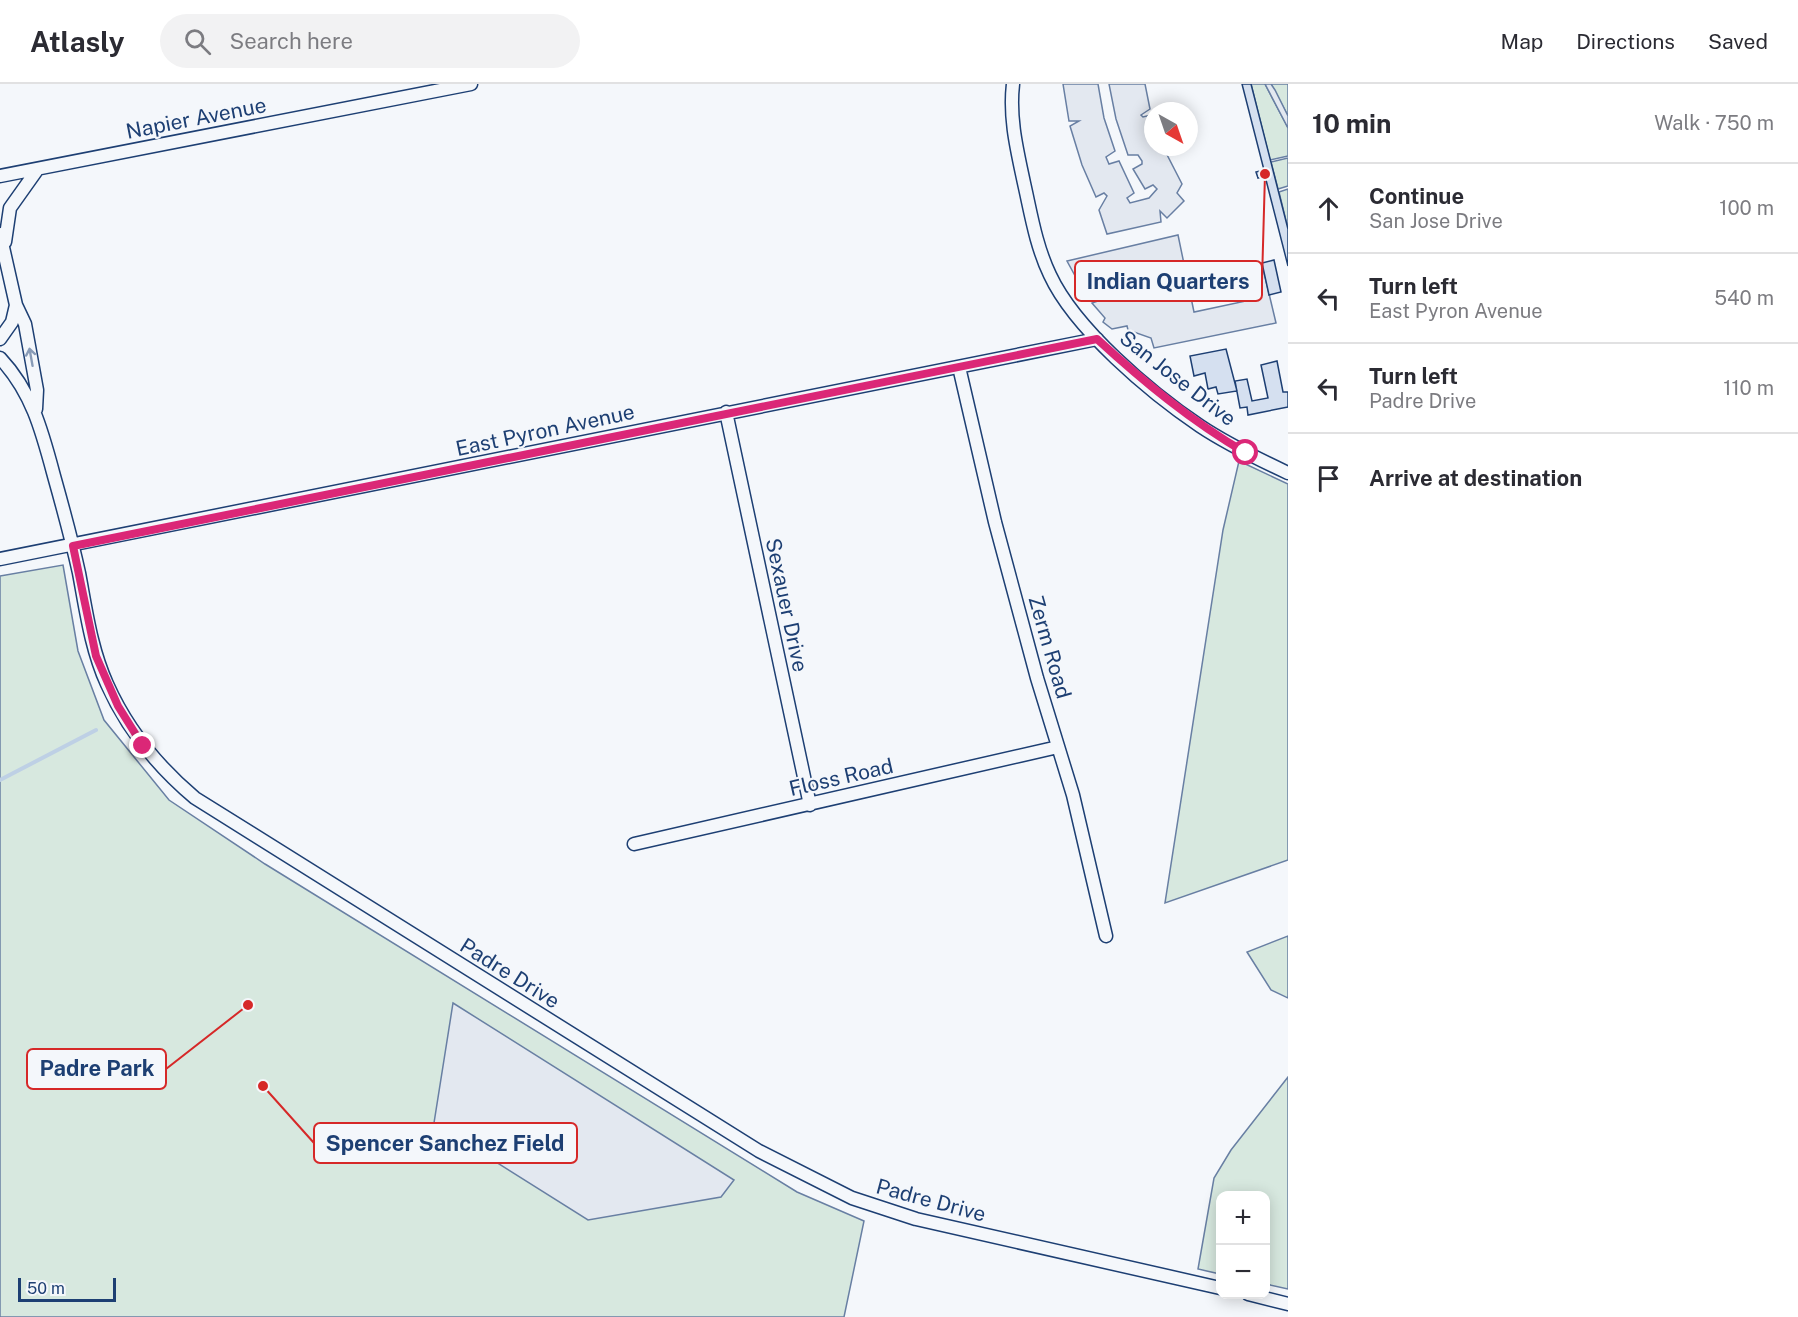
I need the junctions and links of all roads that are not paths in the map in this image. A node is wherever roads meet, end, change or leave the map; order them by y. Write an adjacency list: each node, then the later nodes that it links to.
1 (471, 84): 3 (street, Napier Avenue)
2 (1013, 84): 9 (street, San Jose Drive)
3 (37, 170): 4 (street, Napier Avenue); 6 (street, Padre Drive)
4 (0, 176)
5 (0, 234): 6 (street, Padre Drive)
6 (4, 246): 7 (street, Padre Drive)
7 (16, 305): 8 (street); 12 (street, Padre Drive, one-way to 7)
8 (0, 339)
9 (1097, 339): 11 (street, East Pyron Avenue); 14 (street, San Jose Drive)
10 (0, 358): 12 (street, Padre Drive)
11 (959, 367): 13 (street, East Pyron Avenue); 17 (street, Zerm Road)
12 (36, 410): 15 (street, Padre Drive)
13 (726, 412): 15 (street, East Pyron Avenue); 18 (street, Sexauer Drive)
14 (1288, 473)
15 (73, 546): 16 (street, East Pyron Avenue); 21 (street, Padre Drive)
16 (0, 560)
17 (1058, 747): 18 (street, Floss Road); 20 (street, Zerm Road)
18 (810, 805): 19 (street, Floss Road)
19 (634, 844)
20 (1106, 936)
21 (1216, 1287)
22 (1268, 1299): 23 (street)
23 (1288, 1304)

